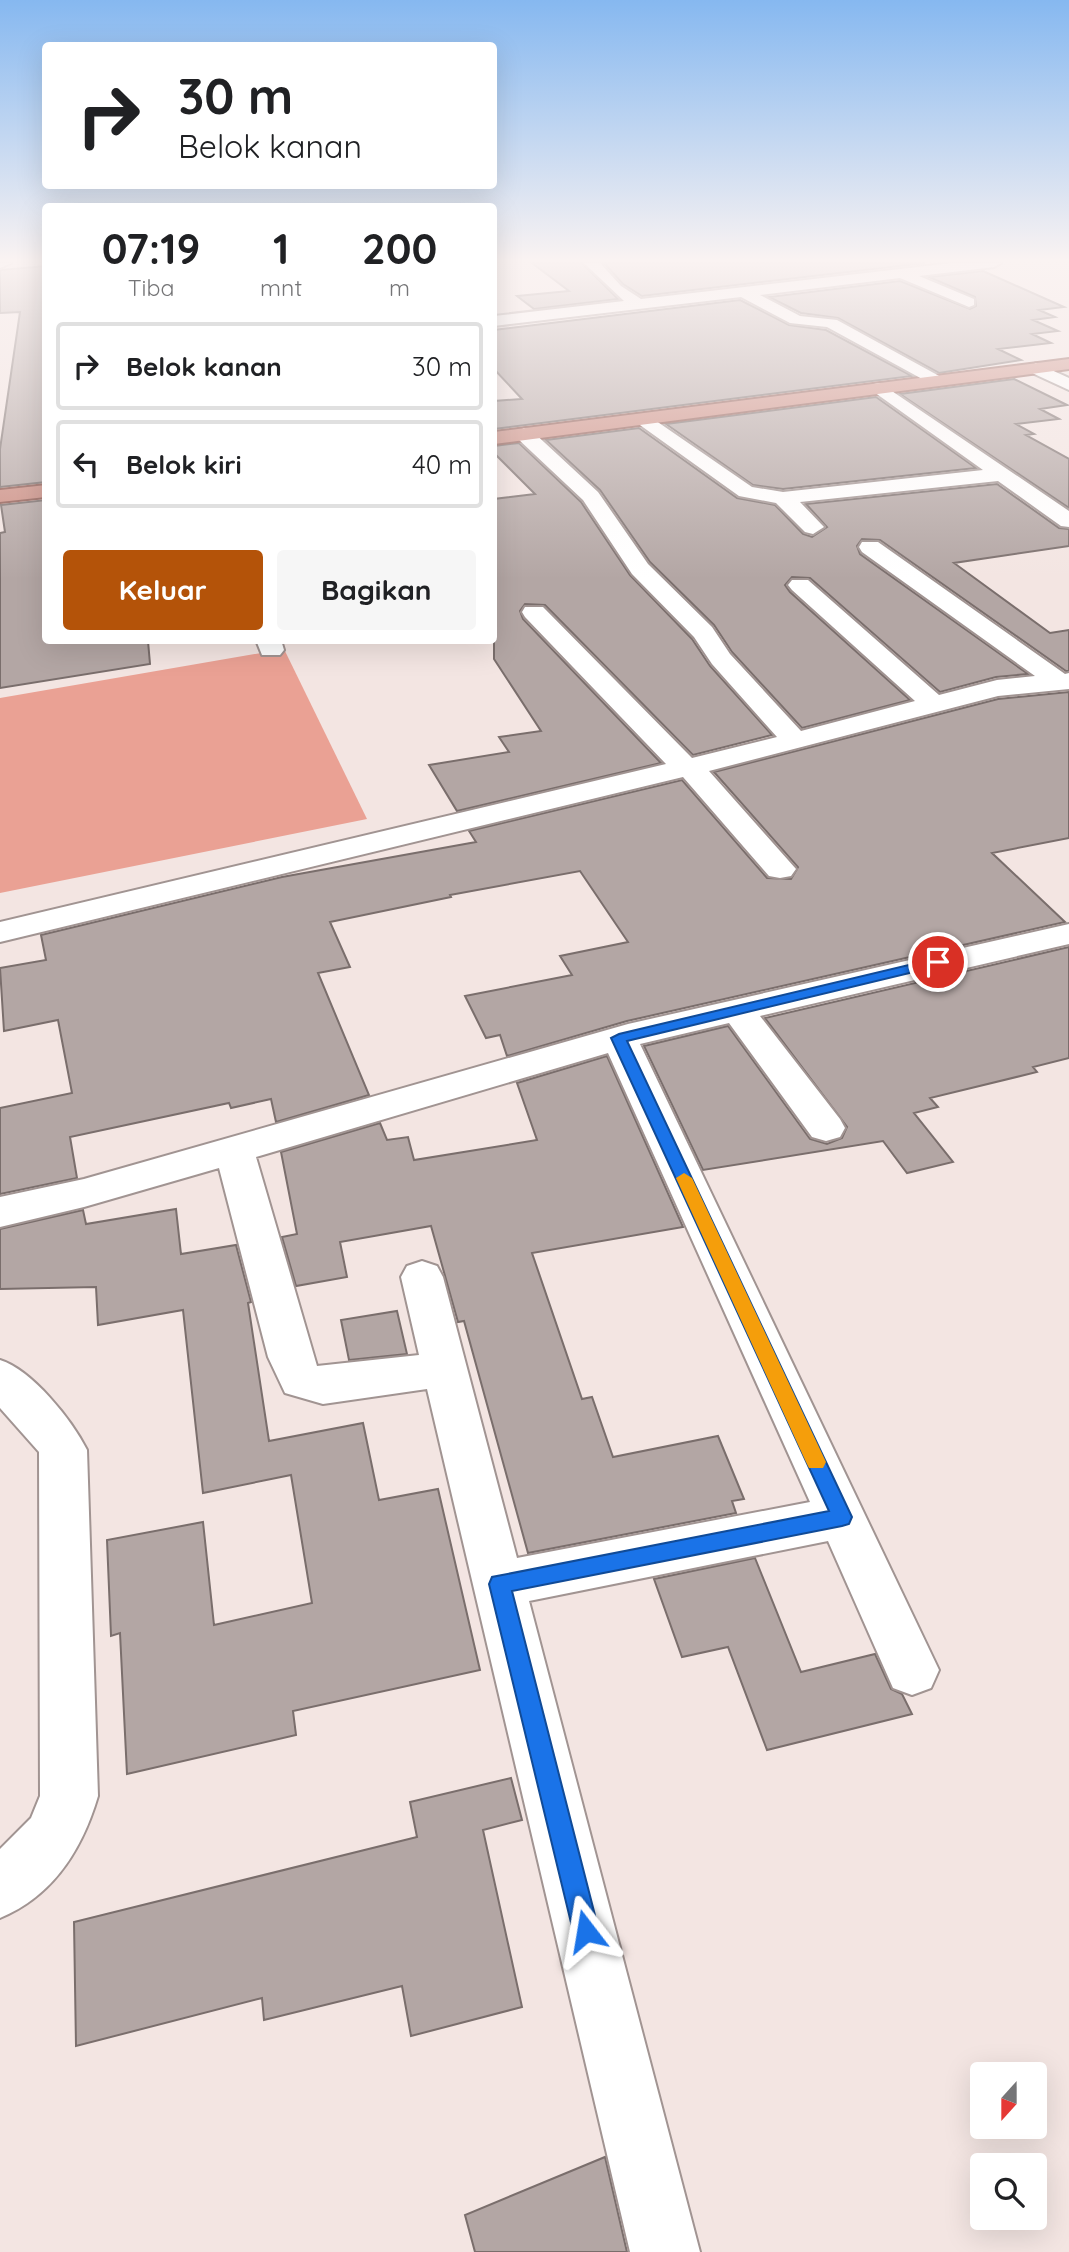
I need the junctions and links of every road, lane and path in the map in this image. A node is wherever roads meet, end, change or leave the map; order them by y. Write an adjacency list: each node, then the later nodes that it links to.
1 (912, 368): 3 (street)
2 (1036, 368): 3 (highway); 4 (street)
3 (935, 381): 5 (highway)
4 (1069, 385)
5 (880, 388): 6 (highway); 9 (street)
6 (642, 420): 7 (highway); 12 (street)
7 (524, 434): 8 (highway); 20 (street)
8 (497, 438)
9 (1002, 474): 12 (street); 13 (street)
10 (42, 491): 11 (highway)
11 (0, 496)
12 (783, 498): 14 (street)
13 (1069, 521)
14 (813, 527)
15 (870, 547): 18 (street)
16 (800, 585): 19 (street)
17 (534, 612): 21 (street)
18 (1065, 681): 19 (street)
19 (934, 704): 20 (street)
20 (794, 740): 21 (street)
21 (687, 766): 22 (street); 23 (street)
22 (780, 869)
23 (0, 932)
24 (1069, 934): 25 (street)
25 (737, 1009): 26 (street); 27 (street)
26 (619, 1038): 28 (street); 33 (street)
27 (826, 1128)
28 (234, 1150): 29 (street); 31 (street)
29 (0, 1212)
30 (422, 1277): 31 (street)
31 (445, 1369): 34 (street)
32 (0, 1378): 36 (street)
33 (842, 1517): 34 (street); 35 (street)
34 (500, 1584): 37 (street)
35 (912, 1670)
36 (0, 1888)
37 (665, 2252)

